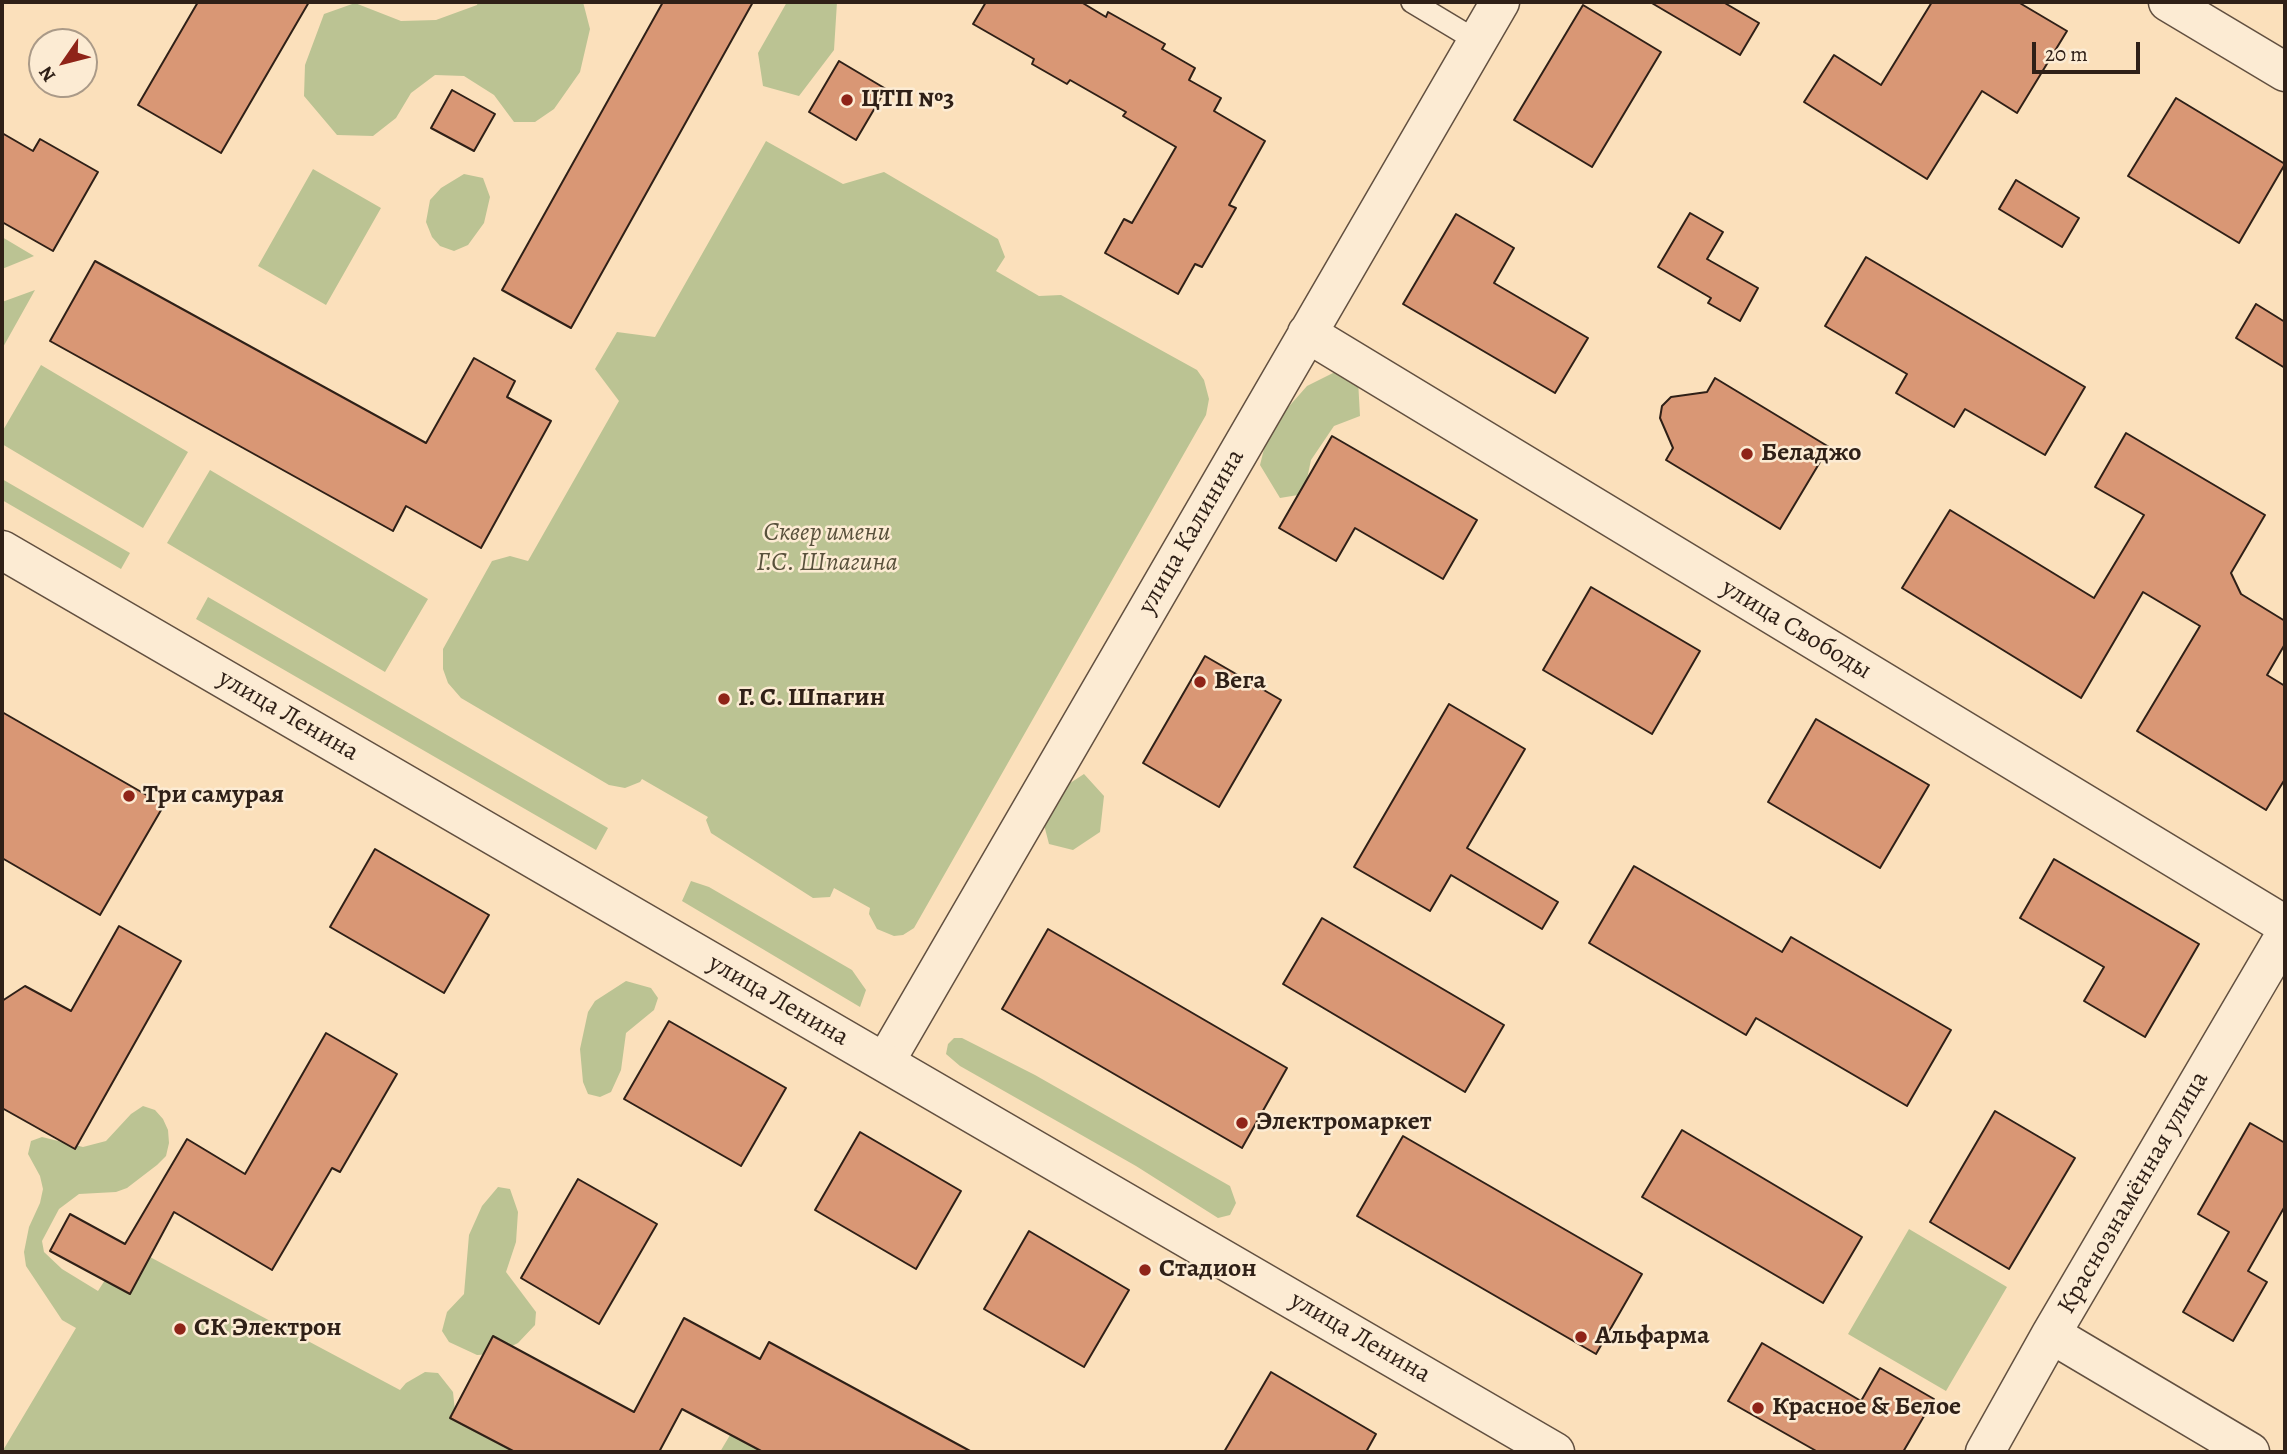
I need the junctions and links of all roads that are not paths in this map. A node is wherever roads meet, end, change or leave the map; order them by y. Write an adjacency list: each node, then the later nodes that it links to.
1 (1412, 2): 4 (lane)
2 (1500, 2): 4 (street, улица Калинина)
3 (2168, 2): 5 (street)
4 (1476, 41): 6 (street, улица Калинина)
5 (2285, 72)
6 (1307, 333): 8 (street, улица Свободы); 10 (street, улица Калинина)
7 (2, 550): 10 (street, улица Ленина)
8 (2285, 925)
9 (2285, 935): 11 (street, Краснознамённая улица)
10 (885, 1062): 12 (street, улица Ленина)
11 (2051, 1334): 13 (street, Краснознамённая улица); 14 (street)
12 (1555, 1452)
13 (1984, 1452)
14 (2250, 1452)

